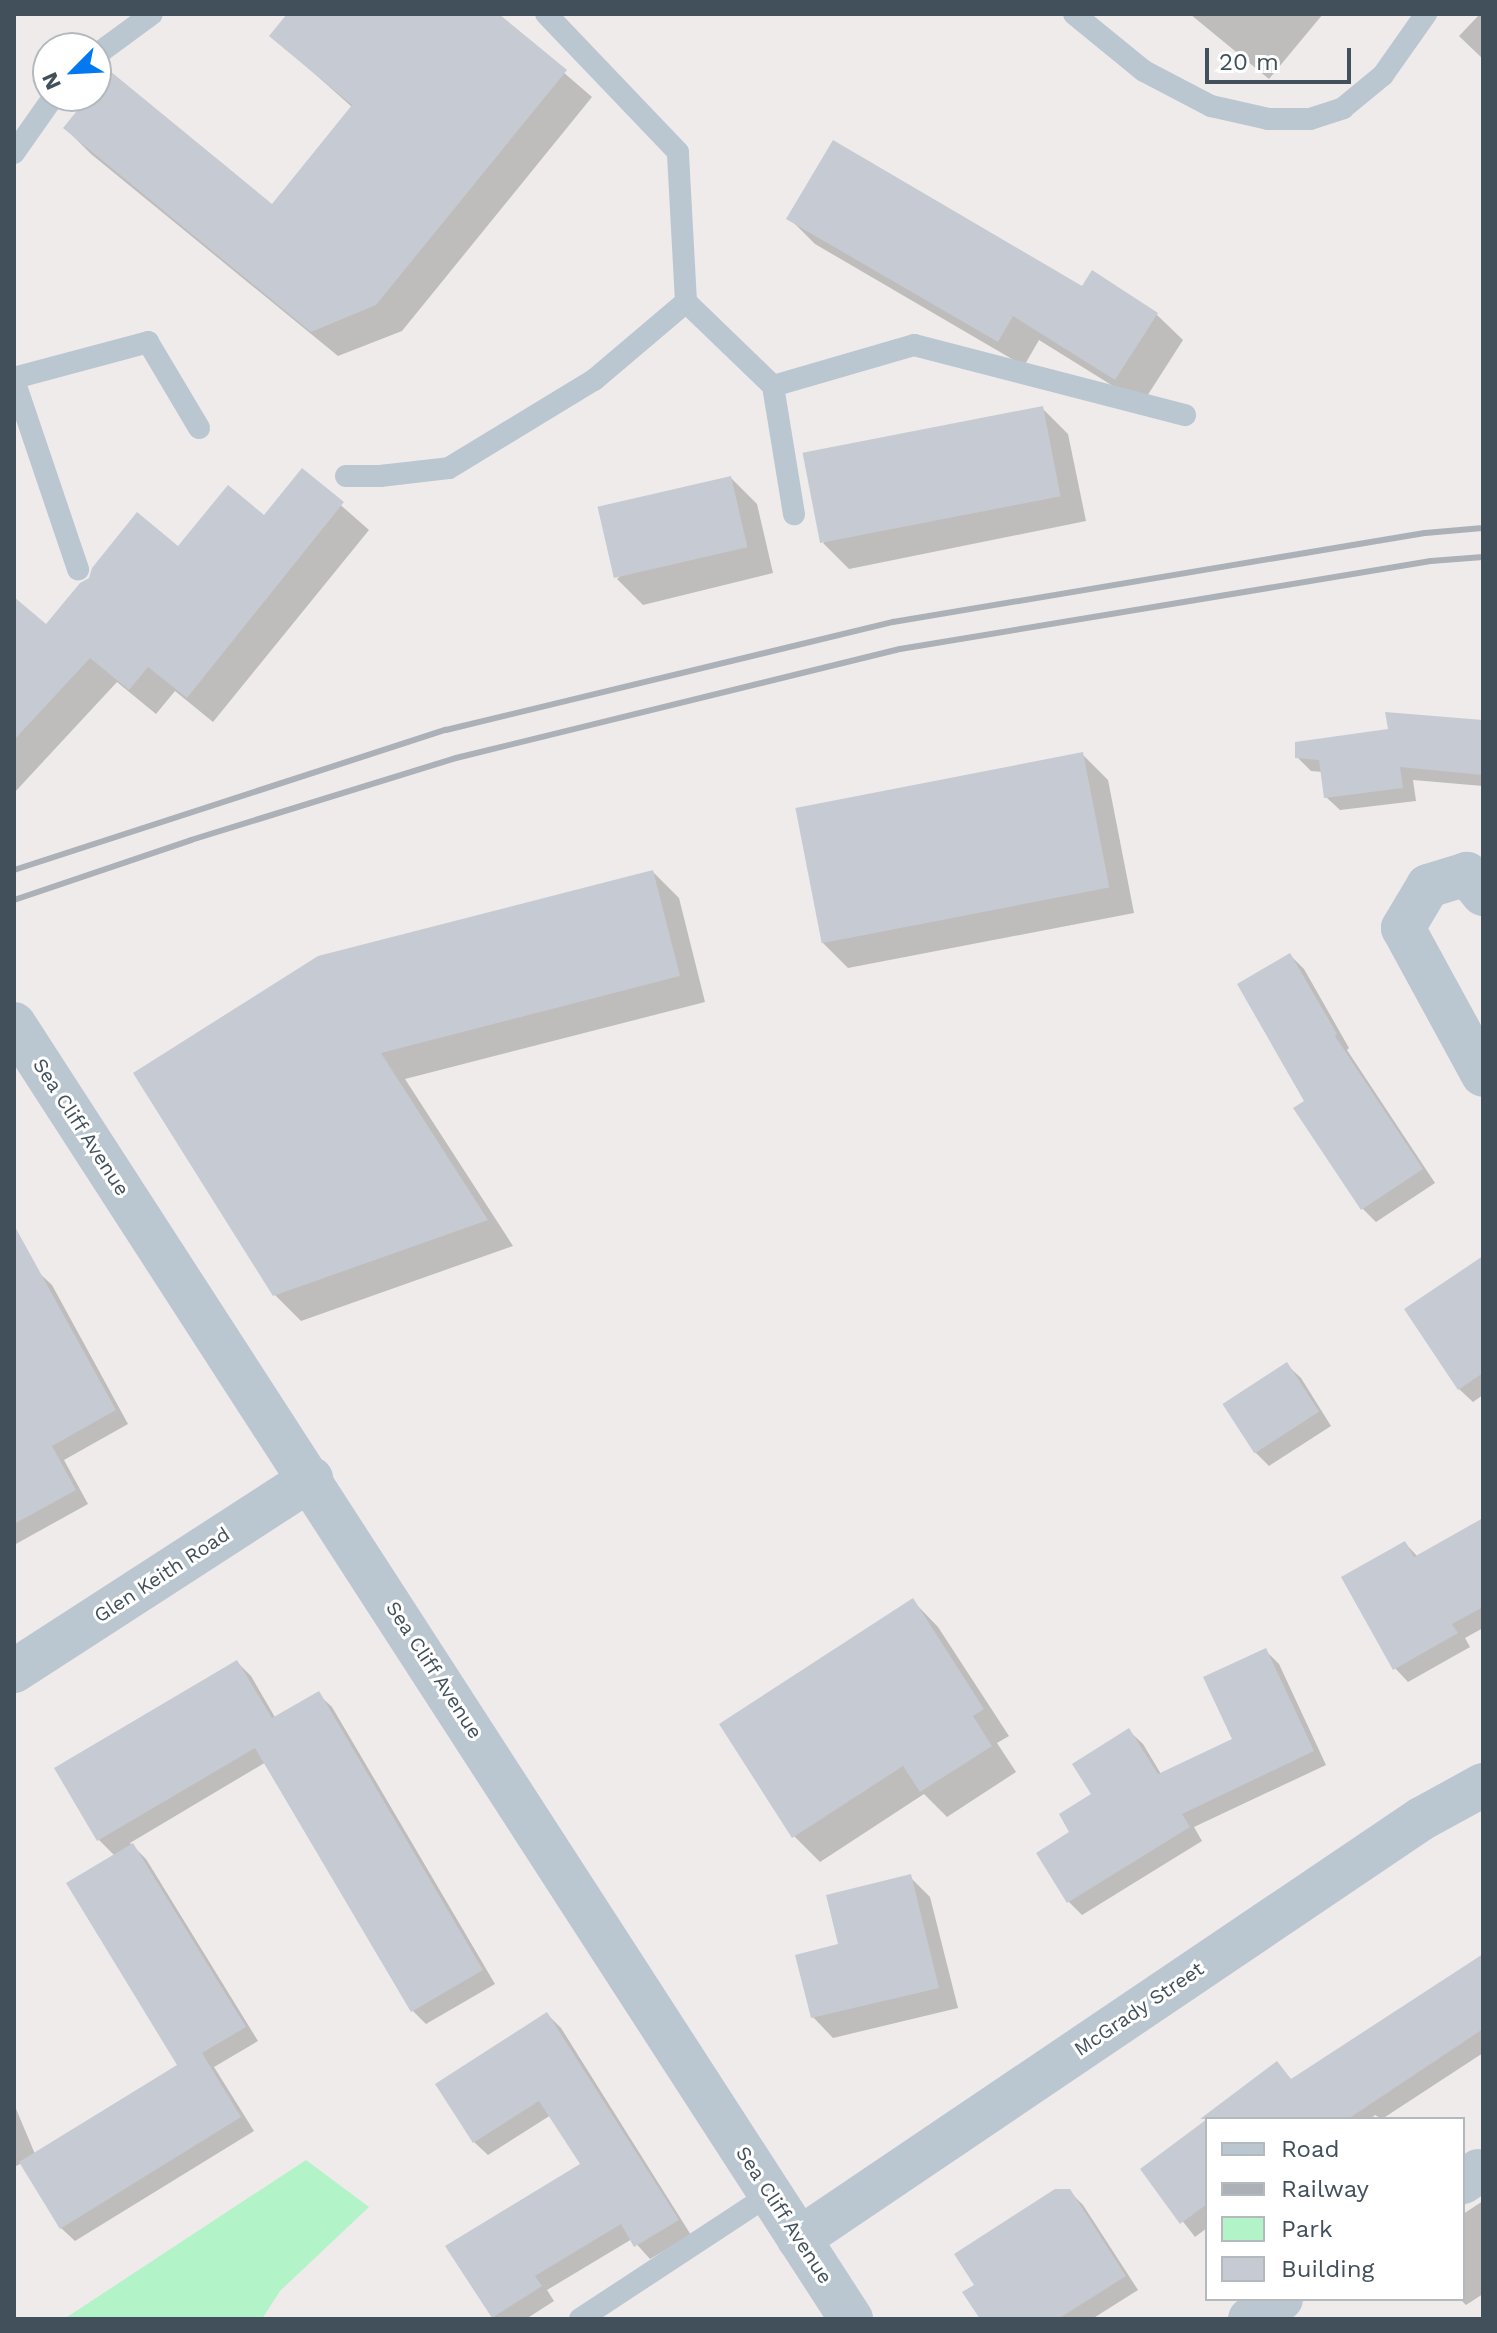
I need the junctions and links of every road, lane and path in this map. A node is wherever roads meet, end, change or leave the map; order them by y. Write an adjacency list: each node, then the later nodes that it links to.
1 (152, 14): 5 (lane)
2 (546, 14): 8 (lane)
3 (1074, 14): 4 (lane)
4 (1426, 14)
5 (112, 43)
6 (43, 112): 7 (lane)
7 (14, 153)
8 (686, 302): 10 (lane); 13 (lane)
9 (14, 379): 12 (lane); 15 (lane)
10 (773, 386): 11 (lane); 14 (lane)
11 (1185, 415)
12 (199, 428)
13 (346, 476)
14 (794, 514)
15 (78, 569)
16 (1483, 894): 18 (street)
17 (14, 1024): 19 (street, Sea Cliff Avenue)
18 (1483, 1075)
19 (311, 1479): 20 (street, Glen Keith Road); 22 (street, Sea Cliff Avenue)
20 (14, 1671)
21 (1483, 1785): 23 (street, McGrady Street)
22 (770, 2194): 23 (street, Sea Cliff Avenue); 25 (lane)
23 (799, 2239): 26 (street, Sea Cliff Avenue)
24 (1278, 2301): 27 (street)
25 (580, 2319)
26 (851, 2319)
27 (1250, 2319)

